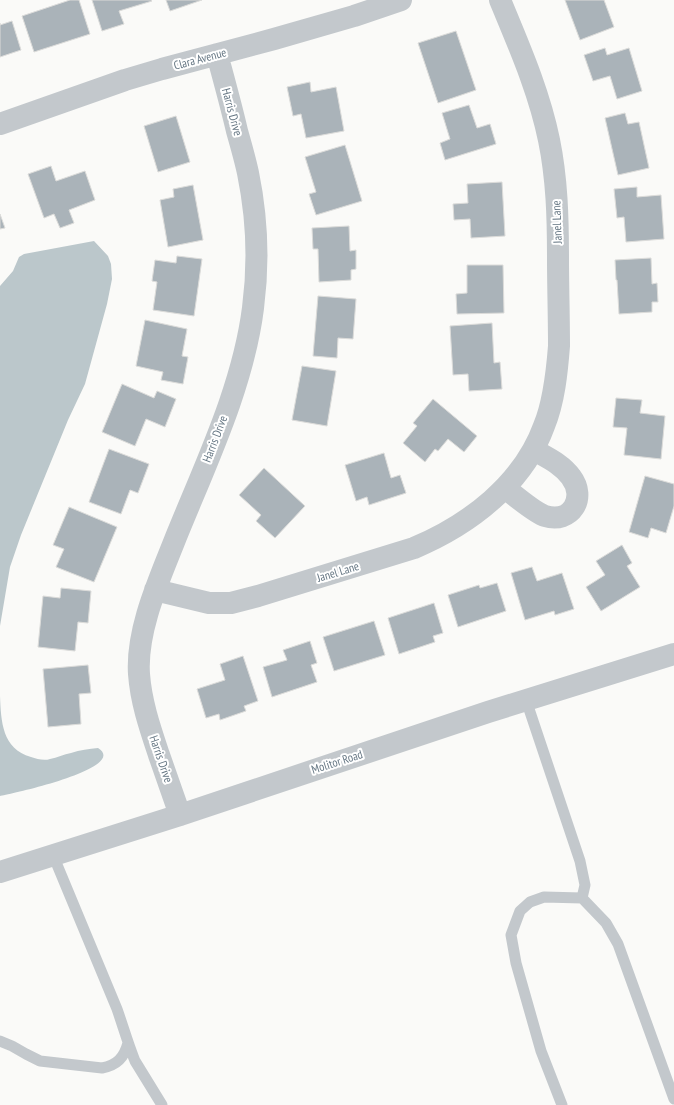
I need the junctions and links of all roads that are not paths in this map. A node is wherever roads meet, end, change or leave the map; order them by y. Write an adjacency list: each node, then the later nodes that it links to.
1 (401, 0): 3 (street, Clara Avenue)
2 (500, 0): 5 (street, Janel Lane)
3 (217, 54): 4 (street, Clara Avenue); 7 (street, Harris Drive)
4 (0, 124)
5 (534, 450): 6 (street, Janel Lane); 6 (street)
6 (505, 488): 7 (street, Janel Lane)
7 (155, 590): 10 (street, Harris Drive)
8 (674, 654): 9 (street, Molitor Road)
9 (526, 700): 10 (street, Molitor Road); 13 (lane)
10 (180, 815): 11 (street, Molitor Road)
11 (53, 855): 12 (street, Molitor Road); 15 (lane)
12 (0, 872)
13 (582, 898): 16 (lane); 18 (lane)
14 (0, 1041): 15 (lane)
15 (128, 1043): 17 (lane)
16 (674, 1099)
17 (162, 1105)
18 (562, 1105)

